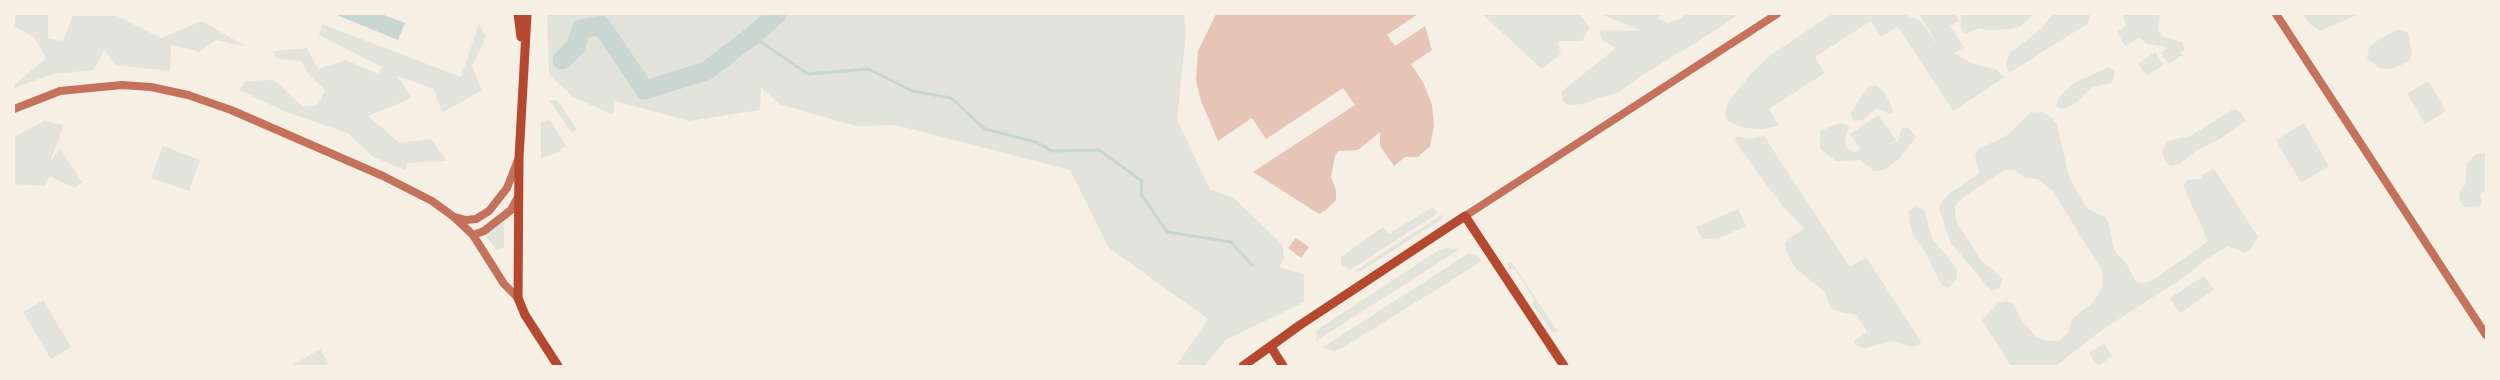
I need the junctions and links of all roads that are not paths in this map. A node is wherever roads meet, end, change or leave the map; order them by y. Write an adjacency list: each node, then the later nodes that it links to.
1 (519, 14): 5 (main road)
2 (526, 14): 5 (main road)
3 (1777, 14): 9 (street)
4 (2276, 14): 13 (street)
5 (524, 54): 7 (main road)
6 (14, 109): 10 (street)
7 (519, 158): 8 (main road); 10 (street)
8 (518, 197): 11 (street); 12 (main road)
9 (1465, 216): 14 (main road); 18 (main road)
10 (454, 217): 11 (street)
11 (473, 235): 12 (street)
12 (518, 298): 15 (main road)
13 (2486, 335)
14 (1271, 347): 16 (main road); 17 (main road)
15 (558, 366)
16 (1243, 366)
17 (1283, 366)
18 (1564, 366)

